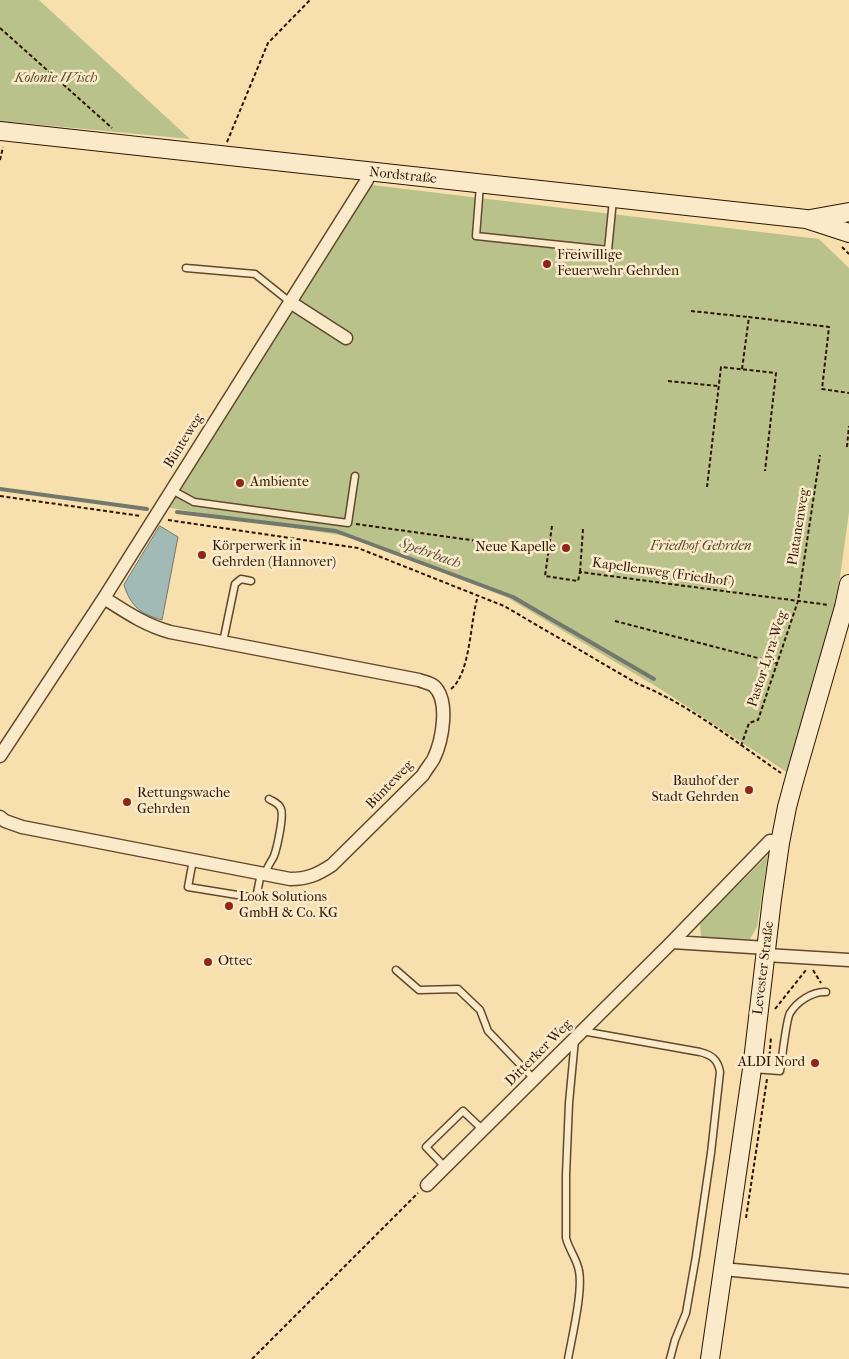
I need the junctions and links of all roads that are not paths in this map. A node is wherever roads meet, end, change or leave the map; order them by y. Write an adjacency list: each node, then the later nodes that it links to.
1 (2, 136): 2 (street, Nordstraße)
2 (367, 172): 3 (street, Nordstraße); 9 (street, Bünteweg)
3 (480, 184): 4 (street, Nordstraße); 4 (lane)
4 (613, 198): 6 (street, Nordstraße)
5 (849, 212): 6 (street, Nordstraße)
6 (806, 220): 7 (street, Nordstraße)
7 (849, 233)
8 (186, 268): 9 (lane)
9 (290, 302): 10 (street); 12 (street, Bünteweg)
10 (346, 338)
11 (355, 476): 12 (lane)
12 (172, 490): 15 (street, Bünteweg)
13 (251, 581): 16 (lane)
14 (849, 584): 20 (street, Levester Straße)
15 (104, 598): 16 (street); 17 (street, Bünteweg)
16 (223, 642): 22 (street, Bünteweg)
17 (0, 756)
18 (269, 799): 22 (lane)
19 (0, 817): 21 (street, Bünteweg)
20 (780, 843): 23 (street, Ditterker Weg); 24 (street, Levester Straße)
21 (193, 860): 22 (street, Bünteweg); 22 (lane)
22 (263, 873)
23 (672, 942): 24 (street); 28 (street, Ditterker Weg)
24 (766, 951): 25 (street); 29 (street, Levester Straße)
25 (849, 960)
26 (396, 970): 30 (lane)
27 (826, 992): 29 (lane)
28 (578, 1035): 30 (street, Ditterker Weg); 36 (lane); 37 (lane)
29 (752, 1069): 34 (street, Levester Straße)
30 (534, 1079): 31 (street, Ditterker Weg)
31 (483, 1130): 32 (street, Ditterker Weg); 32 (lane)
32 (445, 1167): 33 (street, Ditterker Weg)
33 (426, 1185)
34 (722, 1269): 35 (street); 38 (street, Levester Straße)
35 (849, 1281)
36 (568, 1359)
37 (670, 1359)
38 (710, 1359)

